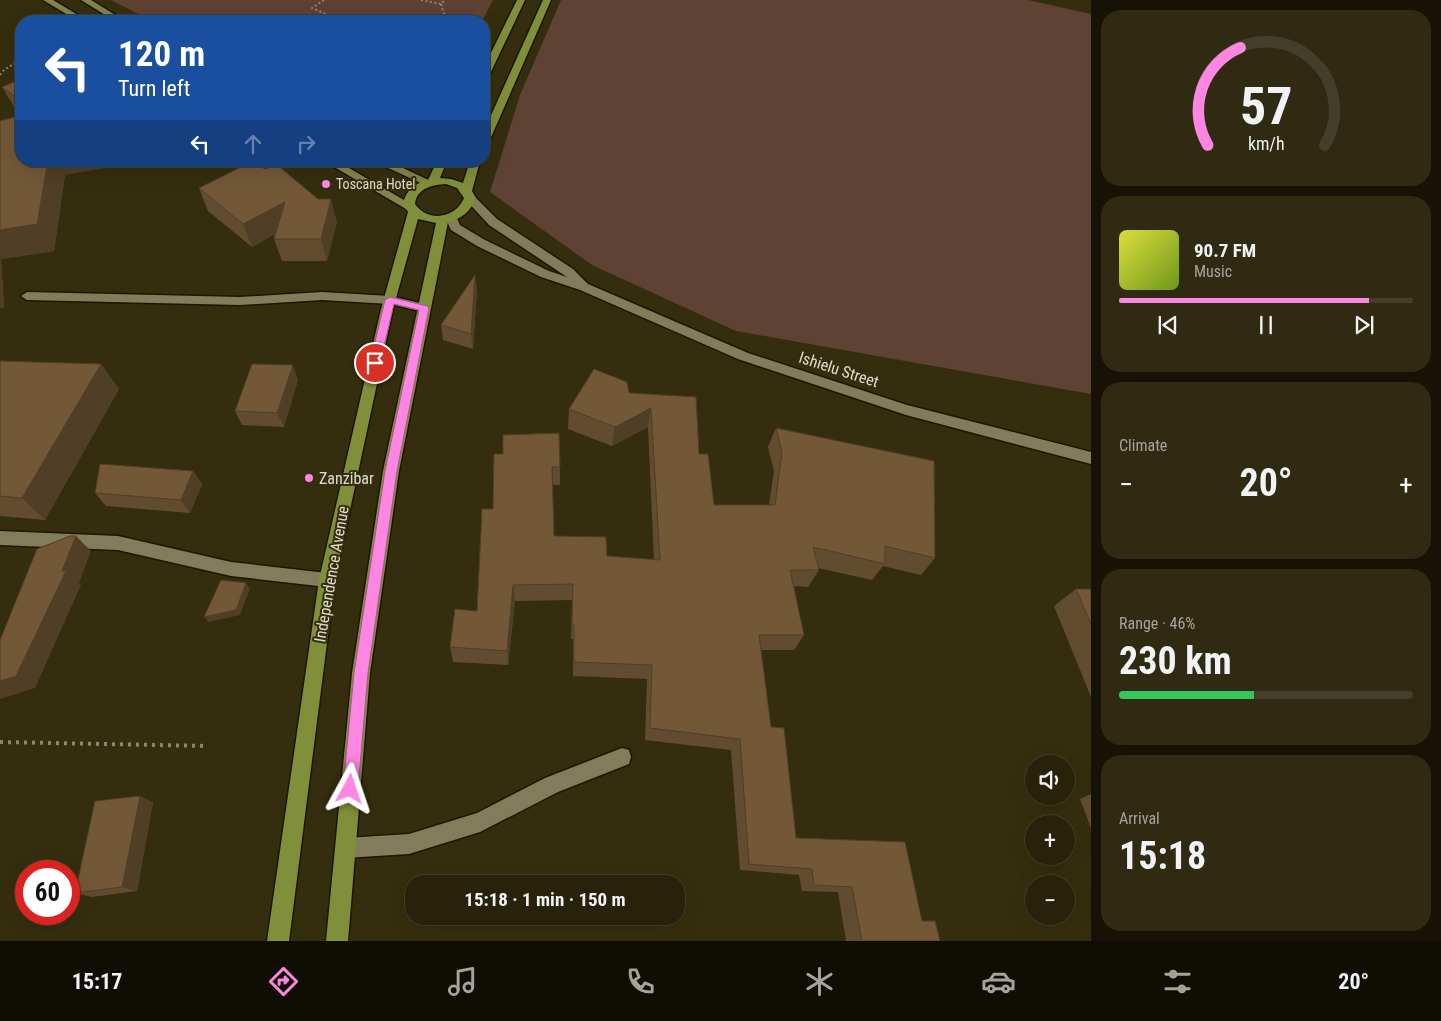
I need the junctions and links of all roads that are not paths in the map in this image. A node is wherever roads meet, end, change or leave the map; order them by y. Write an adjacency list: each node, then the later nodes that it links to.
1 (47, 0): 5 (main road)
2 (85, 0): 6 (main road)
3 (521, 0): 7 (main road)
4 (547, 0): 8 (main road)
5 (73, 15)
6 (111, 15)
7 (490, 64)
8 (490, 128)
9 (339, 167): 15 (main road)
10 (393, 167): 13 (main road)
11 (439, 167): 13 (main road)
12 (474, 167): 14 (main road)
13 (431, 182): 14 (main road); 15 (main road, Independence Avenue)
14 (468, 194): 16 (main road); 17 (street)
15 (412, 210): 16 (main road); 19 (main road, Independence Avenue)
16 (447, 218): 17 (street); 20 (main road)
17 (584, 287): 21 (street, Ishielu Street)
18 (27, 296): 19 (street)
19 (390, 300): 20 (street); 23 (main road, Independence Avenue)
20 (424, 308): 25 (main road)
21 (1091, 458)
22 (0, 538): 23 (street)
23 (327, 580): 26 (main road, Independence Avenue)
24 (622, 757): 25 (street)
25 (345, 848): 27 (main road)
26 (278, 941)
27 (337, 941)

